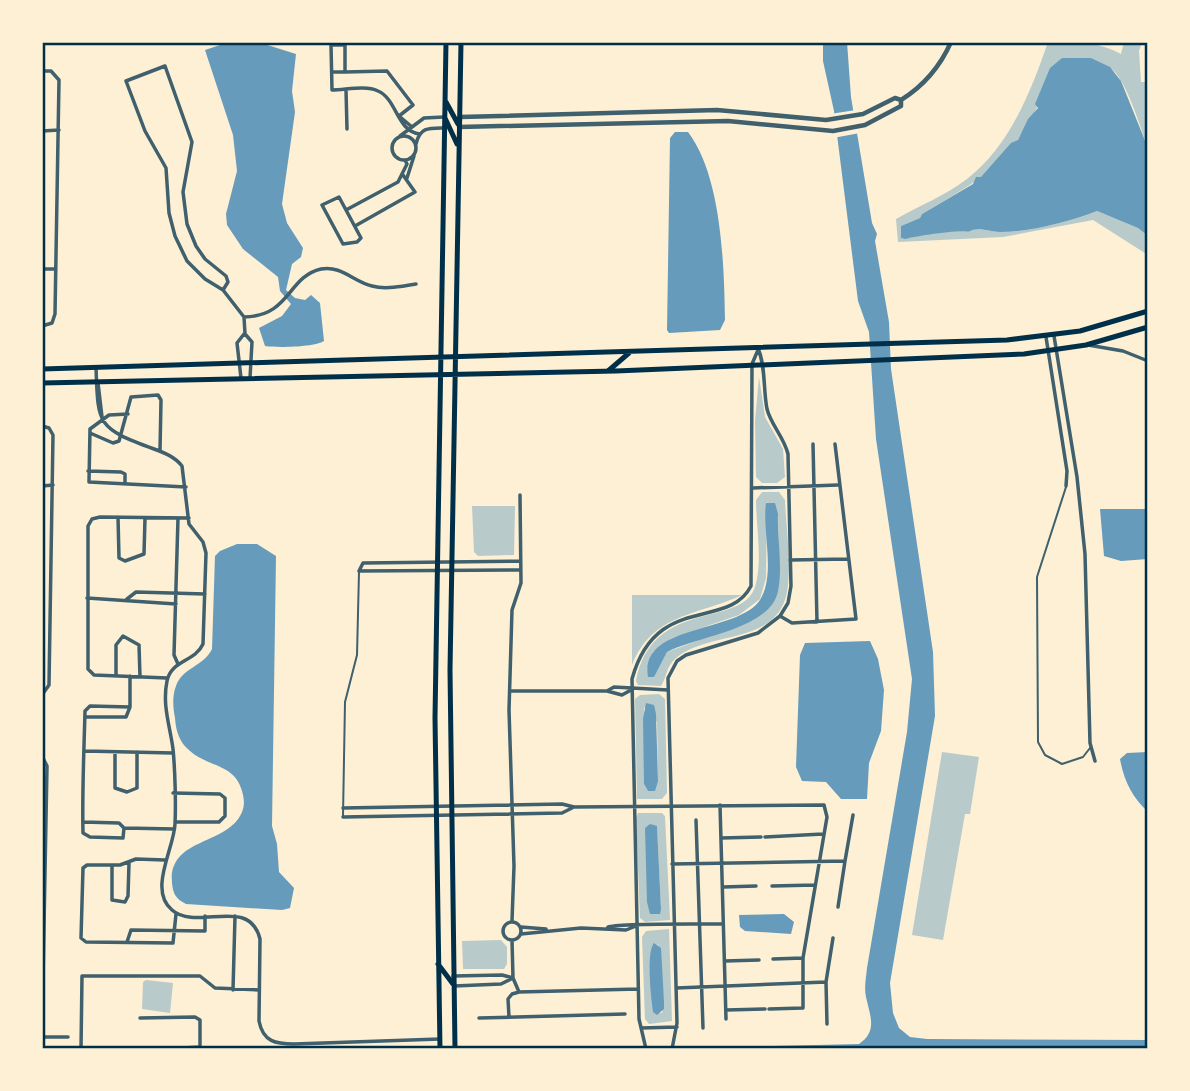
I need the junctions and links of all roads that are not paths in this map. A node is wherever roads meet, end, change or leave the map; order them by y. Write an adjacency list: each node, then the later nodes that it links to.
1 (446, 42): 8 (main road)
2 (461, 42): 12 (main road)
3 (951, 42): 9 (street)
4 (42, 71): 17 (street)
5 (332, 72): 6 (street); 6 (street); 7 (street)
6 (345, 72): 10 (street)
7 (346, 90): 10 (street); 14 (street)
8 (445, 99): 11 (main road); 13 (main road)
9 (901, 100): 12 (street); 13 (street)
10 (399, 116): 15 (street)
11 (444, 117): 15 (street); 16 (main road); 22 (main road)
12 (459, 117): 13 (main road)
13 (459, 127): 22 (main road)
14 (346, 128)
15 (410, 128): 19 (street); 20 (street)
16 (444, 128): 19 (street); 44 (main road)
17 (59, 130): 18 (street); 29 (street)
18 (42, 131)
19 (420, 134): 21 (street)
20 (400, 137): 21 (street); 24 (street)
21 (416, 146): 23 (street)
22 (459, 147): 45 (main road)
23 (415, 153): 24 (street); 25 (street)
24 (405, 160): 25 (street)
25 (405, 176): 26 (street); 27 (street)
26 (346, 210): 27 (street); 27 (street)
27 (355, 226)
28 (42, 269): 29 (street)
29 (56, 269): 34 (street)
30 (416, 284): 33 (street)
31 (223, 290): 31 (street); 33 (street)
32 (1148, 310): 37 (main road)
33 (244, 317): 36 (street)
34 (42, 326)
35 (1148, 327): 39 (main road)
36 (245, 334): 47 (street); 48 (street)
37 (1054, 335): 38 (main road); 41 (street)
38 (1045, 337): 40 (main road); 42 (street)
39 (1086, 345): 41 (main road); 46 (street)
40 (758, 348): 43 (main road); 49 (street); 50 (street)
41 (1057, 350): 42 (main road); 63 (street)
42 (1047, 351): 49 (main road); 64 (street)
43 (629, 354): 45 (main road); 53 (main road)
44 (440, 358): 45 (main road); 47 (main road); 54 (main road)
45 (457, 358): 55 (main road)
46 (1148, 361)
47 (252, 362): 48 (main road); 57 (street)
48 (239, 363): 51 (main road); 56 (street)
49 (765, 364): 50 (main road); 78 (street)
50 (752, 365): 53 (main road); 79 (street)
51 (96, 367): 52 (main road); 58 (street)
52 (42, 369)
53 (608, 371): 55 (main road)
54 (440, 375): 55 (main road); 57 (main road); 90 (main road)
55 (457, 375): 88 (main road)
56 (242, 378): 57 (main road); 58 (main road)
57 (250, 378)
58 (97, 382): 59 (main road); 61 (street)
59 (42, 383)
60 (128, 414): 61 (street); 66 (street); 69 (street)
61 (102, 419): 65 (street); 66 (street)
62 (42, 426): 71 (street)
63 (1069, 426): 64 (street); 115 (street)
64 (1059, 428): 76 (street)
65 (89, 433): 66 (street); 70 (street)
66 (121, 436): 69 (street)
67 (813, 444): 75 (street)
68 (835, 444): 73 (street)
69 (160, 451): 77 (street)
70 (88, 471): 72 (street); 72 (street)
71 (53, 485): 74 (street); 103 (street)
72 (125, 485): 77 (street)
73 (838, 485): 75 (street); 85 (street)
74 (42, 486)
75 (814, 486): 78 (street); 87 (street)
76 (1066, 486): 115 (lane)
77 (186, 487): 83 (street)
78 (789, 487): 79 (street); 86 (street)
79 (752, 488): 111 (street)
80 (520, 495): 89 (street)
81 (118, 517): 82 (street); 82 (street); 97 (street)
82 (145, 518): 84 (street)
83 (188, 518): 84 (street); 96 (street)
84 (178, 519): 95 (street)
85 (848, 559): 87 (street); 101 (street)
86 (790, 560): 87 (street); 100 (street)
87 (816, 560): 101 (street)
88 (452, 561): 89 (street); 90 (street); 91 (main road)
89 (520, 561): 92 (street)
90 (437, 562): 93 (street); 94 (main road)
91 (452, 570): 92 (street); 94 (street); 125 (main road)
92 (521, 570): 110 (street)
93 (359, 571): 94 (street); 131 (lane)
94 (437, 571): 129 (main road)
95 (176, 593): 96 (street); 98 (street); 99 (street)
96 (205, 594): 104 (street)
97 (87, 598): 98 (street); 105 (street)
98 (127, 599): 99 (street)
99 (176, 604): 104 (street)
100 (780, 616): 101 (street); 109 (street)
101 (817, 622)
102 (42, 638): 103 (street)
103 (50, 638): 112 (street)
104 (178, 664): 108 (street)
105 (116, 675): 106 (street); 107 (street)
106 (130, 676): 107 (street); 113 (street)
107 (140, 677): 108 (street)
108 (167, 678): 119 (street)
109 (668, 690): 111 (street); 127 (street)
110 (510, 691): 111 (street); 123 (street)
111 (631, 691): 126 (street)
112 (42, 695)
113 (130, 707): 114 (street); 114 (street)
114 (85, 717): 116 (street)
115 (1090, 747): 121 (street)
116 (85, 751): 117 (street); 141 (street)
117 (115, 751): 118 (street); 118 (street)
118 (138, 752): 119 (street)
119 (173, 753): 122 (street)
120 (42, 756): 132 (street)
121 (1096, 761)
122 (173, 793): 140 (street); 140 (street)
123 (512, 804): 125 (street); 130 (street); 133 (street)
124 (720, 804): 127 (street); 144 (street); 145 (street)
125 (453, 806): 129 (street); 134 (main road)
126 (633, 806): 127 (street); 130 (street); 166 (street)
127 (671, 806): 152 (street)
128 (394, 807): 129 (street); 131 (street); 138 (street)
129 (435, 807): 135 (main road)
130 (574, 807): 133 (street)
131 (343, 808): 137 (lane)
132 (44, 813): 182 (street)
133 (512, 814): 134 (street); 162 (street)
134 (453, 815): 135 (street); 179 (main road)
135 (435, 816): 138 (street); 178 (main road)
136 (853, 816): 148 (street)
137 (343, 817): 138 (street)
138 (394, 817)
139 (696, 820): 151 (street)
140 (175, 821): 143 (street)
141 (83, 822): 142 (street); 142 (street)
142 (124, 828): 143 (street)
143 (175, 829): 147 (street)
144 (824, 834): 145 (street); 146 (street)
145 (721, 838): 150 (street)
146 (820, 859): 148 (street); 150 (street); 154 (street)
147 (165, 860): 149 (street); 159 (street)
148 (845, 861): 158 (street)
149 (129, 862): 153 (street); 153 (street)
150 (722, 862): 151 (street); 156 (street)
151 (697, 863): 152 (street); 163 (street)
152 (672, 864): 165 (street)
153 (112, 865): 173 (street)
154 (816, 885): 155 (street); 174 (street)
155 (772, 886)
156 (722, 887): 157 (street); 164 (street)
157 (756, 887)
158 (838, 907)
159 (177, 914): 160 (street); 169 (street)
160 (205, 916): 161 (street); 169 (street)
161 (235, 916): 189 (street); 190 (street)
162 (512, 921): 167 (street); 172 (street)
163 (699, 924): 164 (street); 165 (street); 185 (street)
164 (724, 924): 177 (street)
165 (677, 925): 166 (street); 187 (street)
166 (636, 926): 168 (street); 188 (street)
167 (520, 927): 168 (street); 170 (street)
168 (546, 929): 170 (street)
169 (174, 931): 173 (street); 173 (street)
170 (521, 934): 172 (street)
171 (832, 938): 181 (street)
172 (512, 940): 180 (street)
173 (127, 942)
174 (803, 958): 175 (street); 183 (street)
175 (773, 959)
176 (759, 960): 177 (street)
177 (725, 961): 186 (street)
178 (438, 964): 184 (main road); 204 (main road)
179 (453, 976): 180 (street); 184 (main road)
180 (513, 978): 184 (street); 191 (street)
181 (826, 982): 183 (street); 198 (street)
182 (43, 983): 202 (street)
183 (802, 984): 186 (street); 192 (street)
184 (454, 986): 208 (main road)
185 (701, 986): 186 (street); 187 (street); 201 (street)
186 (726, 986): 192 (street)
187 (676, 988): 199 (street)
188 (638, 989): 191 (street); 200 (street)
189 (233, 990): 190 (street); 205 (street)
190 (259, 990): 204 (street)
191 (519, 992): 194 (street)
192 (726, 1010): 197 (street)
193 (625, 1014): 194 (street)
194 (509, 1017): 196 (street)
195 (140, 1018): 206 (street)
196 (479, 1018)
197 (726, 1018)
198 (827, 1024)
199 (677, 1027): 200 (street); 210 (street)
200 (641, 1028): 209 (street)
201 (703, 1028)
202 (42, 1036): 203 (street)
203 (68, 1037)
204 (440, 1039): 207 (main road)
205 (81, 1049)
206 (166, 1049)
207 (440, 1049)
208 (455, 1049)
209 (646, 1049)
210 (673, 1049)

